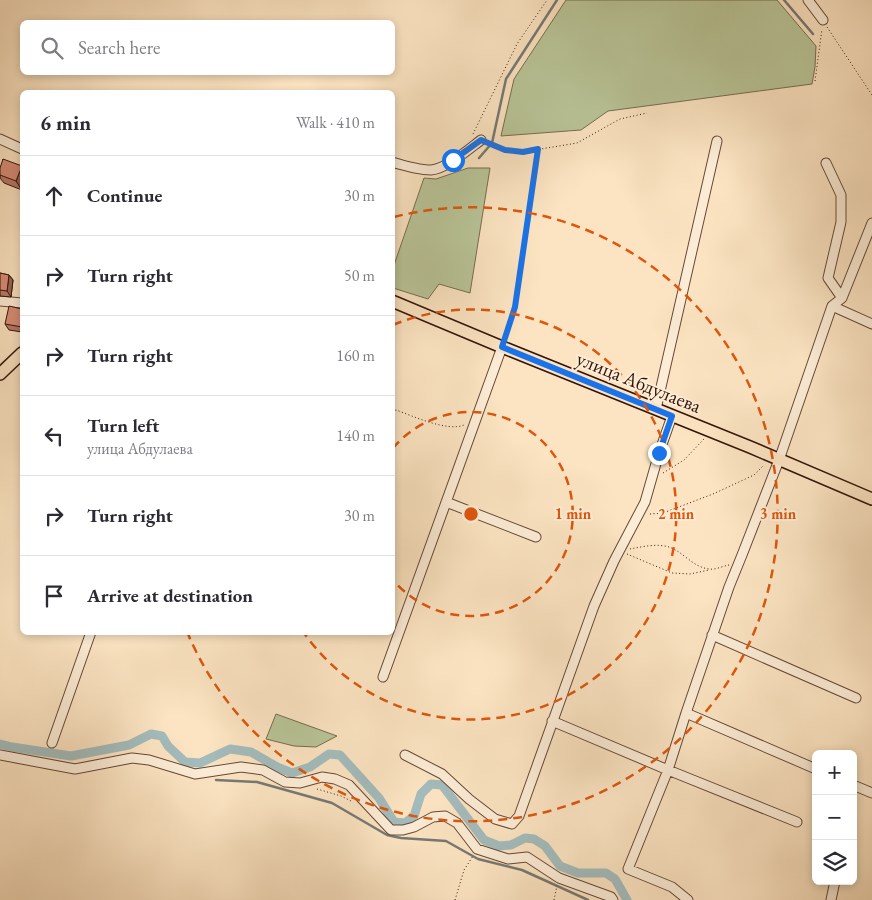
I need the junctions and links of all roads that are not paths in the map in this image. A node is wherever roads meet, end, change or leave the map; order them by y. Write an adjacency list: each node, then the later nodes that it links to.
1 (808, 0): 2 (street)
2 (823, 20)
3 (477, 137): 8 (street)
4 (0, 139): 6 (street)
5 (717, 141): 19 (street)
6 (20, 148)
7 (826, 162): 10 (street)
8 (395, 163)
9 (872, 223): 10 (street)
10 (842, 298): 14 (street)
11 (0, 301): 13 (street)
12 (395, 302): 16 (main road, улица Абдулаева)
13 (20, 303)
14 (832, 306): 15 (street); 21 (street)
15 (872, 324)
16 (502, 347): 19 (main road, улица Абдулаева); 23 (street)
17 (20, 354): 18 (main road)
18 (0, 374)
19 (656, 410): 20 (main road, улица Абдулаева)
20 (672, 416): 21 (main road, улица Абдулаева); 30 (street)
21 (775, 458): 22 (main road, улица Абдулаева); 26 (street)
22 (872, 499)
23 (446, 502): 24 (street); 27 (street)
24 (536, 537)
25 (90, 635): 31 (street)
26 (712, 636): 28 (street); 29 (street)
27 (383, 677)
28 (856, 698)
29 (686, 713): 34 (street); 35 (street)
30 (552, 721): 33 (street); 35 (street)
31 (52, 742)
32 (0, 755): 40 (street)
33 (405, 755)
34 (812, 767)
35 (668, 770): 38 (street); 41 (street)
36 (857, 787): 37 (street)
37 (872, 793)
38 (797, 822)
39 (835, 885): 42 (street)
40 (613, 900)
41 (688, 900)
42 (831, 900)

